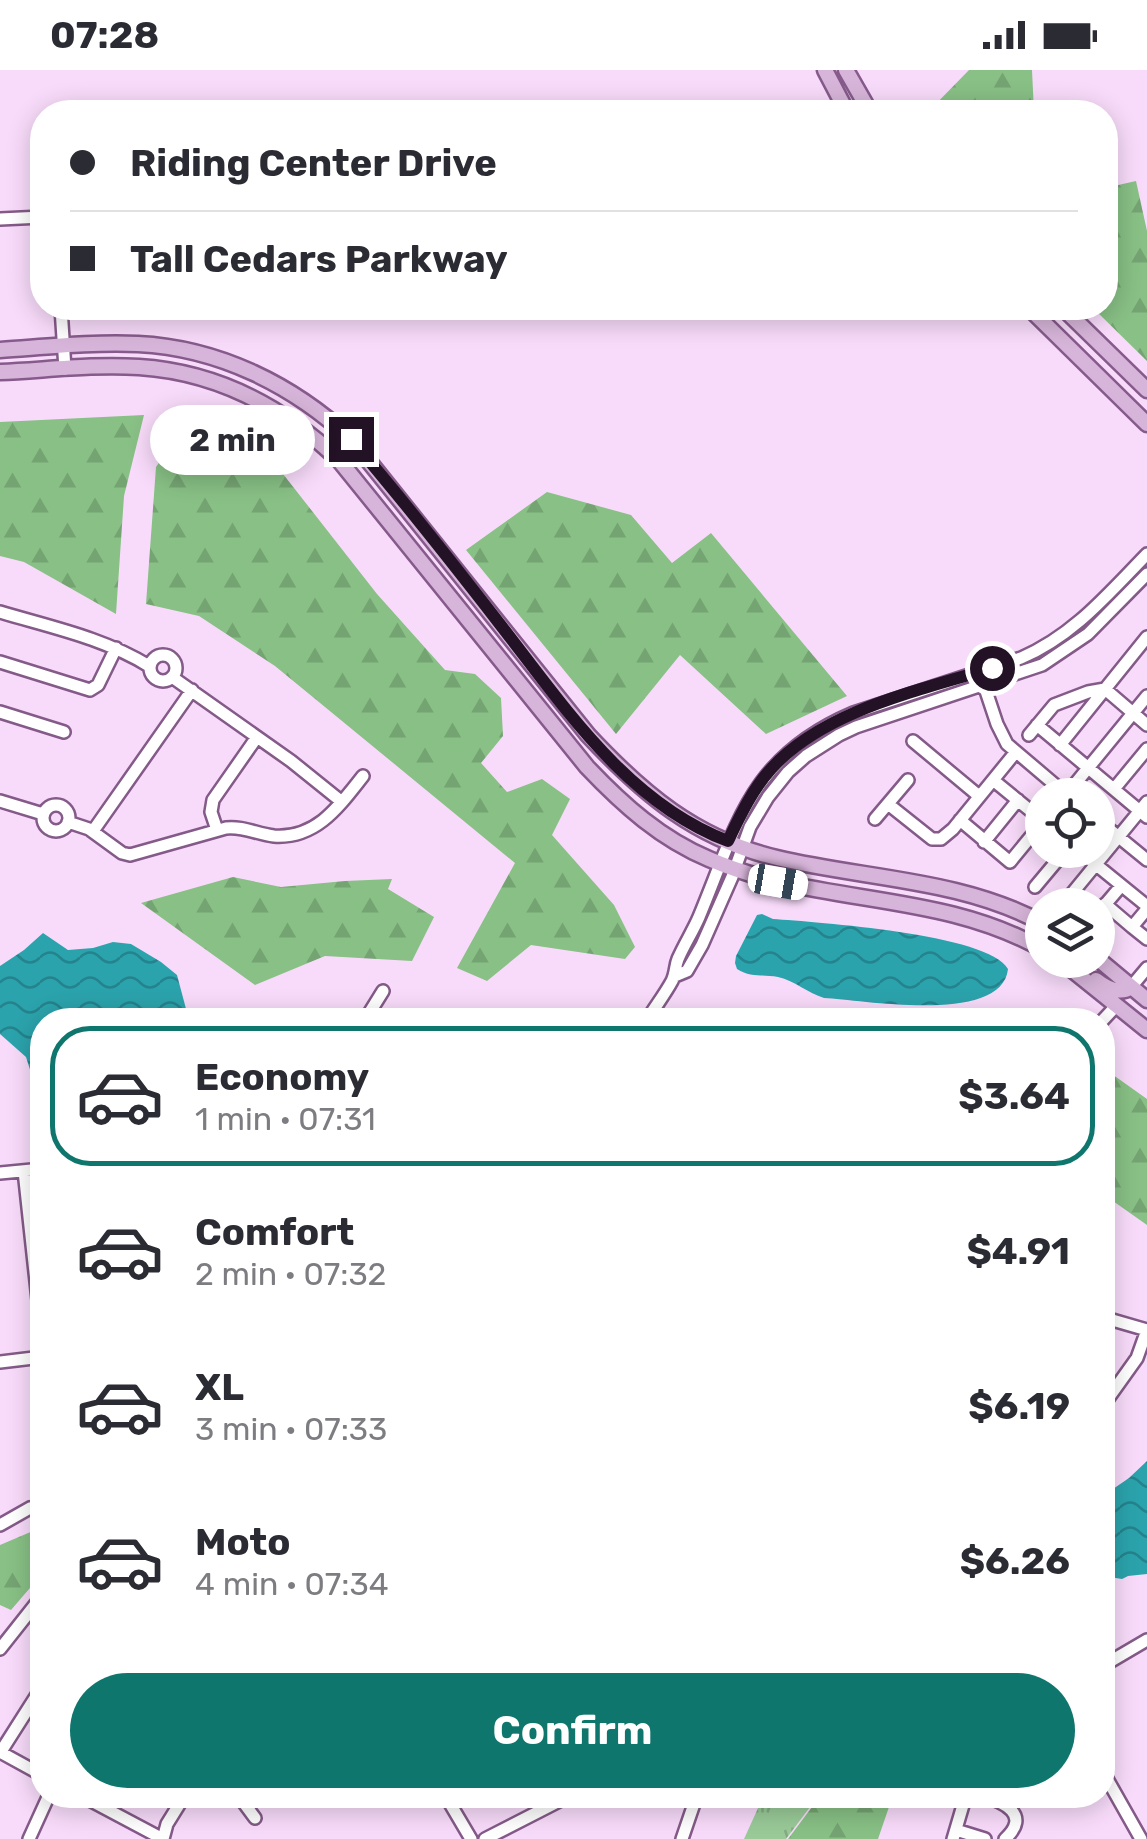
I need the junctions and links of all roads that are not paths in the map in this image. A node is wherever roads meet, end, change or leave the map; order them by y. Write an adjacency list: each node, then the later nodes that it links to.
1 (825, 70): 3 (main road)
2 (846, 70): 4 (main road)
3 (841, 100)
4 (863, 100)
5 (30, 218): 6 (street)
6 (0, 219)
7 (62, 320): 10 (street)
8 (1041, 320): 15 (main road)
9 (1075, 320): 14 (main road)
10 (64, 347): 11 (main road); 12 (street); 63 (main road)
11 (0, 350)
12 (65, 369): 13 (main road); 65 (main road)
13 (0, 372)
14 (1147, 390)
15 (1147, 424)
16 (1147, 554): 23 (street)
17 (1147, 574): 25 (street)
18 (0, 612): 20 (street)
19 (1147, 637): 26 (street)
20 (116, 648): 21 (street); 22 (street)
21 (0, 662)
22 (149, 666): 24 (street); 24 (street)
23 (979, 672): 25 (street); 63 (street)
24 (172, 676): 27 (street)
25 (984, 686): 37 (street); 63 (street)
26 (1105, 689): 30 (street); 35 (street); 35 (street)
27 (192, 690): 33 (street); 57 (street)
28 (1147, 696): 30 (street)
29 (0, 712): 32 (street)
30 (1133, 712): 31 (street); 38 (street)
31 (1147, 725)
32 (64, 732)
33 (257, 737): 50 (street); 56 (street)
34 (913, 741): 47 (street)
35 (1060, 745): 38 (street)
36 (1147, 748): 45 (street)
37 (1015, 752): 40 (street); 44 (street)
38 (1088, 768): 41 (street); 42 (street)
39 (363, 776): 50 (street)
40 (1046, 778)
41 (1080, 778)
42 (1100, 778)
43 (908, 780): 51 (street)
44 (993, 780): 47 (street); 48 (street)
45 (1115, 788)
46 (1115, 790): 53 (street)
47 (979, 796): 55 (street)
48 (1018, 800): 52 (street); 61 (street)
49 (0, 802): 57 (street)
50 (342, 802): 56 (street)
51 (888, 804): 54 (street); 55 (street)
52 (1025, 806)
53 (1144, 810): 59 (street)
54 (875, 819)
55 (960, 820): 61 (street)
56 (217, 830): 57 (street)
57 (93, 831)
58 (1115, 834): 59 (street)
59 (1118, 837): 60 (street); 64 (street)
60 (1115, 841)
61 (984, 842): 62 (street)
62 (1025, 843)
63 (735, 844): 65 (street); 69 (street); 75 (main road)
64 (1147, 860)
65 (720, 864): 69 (main road); 82 (street)
66 (1051, 868): 71 (street)
67 (1093, 868): 72 (street)
68 (1101, 868): 70 (street)
69 (735, 869): 79 (main road); 82 (street)
70 (1121, 886): 73 (street); 74 (street)
71 (1035, 888)
72 (1076, 888)
73 (1115, 893)
74 (1147, 907): 77 (street)
75 (1025, 915)
76 (1115, 917): 77 (street)
77 (1132, 927): 78 (street)
78 (1147, 939)
79 (1025, 940)
80 (1147, 968): 85 (street)
81 (1115, 972): 85 (main road)
82 (675, 976): 90 (street)
83 (1084, 978): 88 (main road)
84 (1096, 978): 85 (main road)
85 (1132, 987): 87 (main road)
86 (382, 991): 89 (street)
87 (1147, 1000)
88 (1117, 1004): 91 (street); 92 (main road); 93 (main road)
89 (371, 1008)
90 (655, 1008)
91 (1113, 1008)
92 (1147, 1008)
93 (1147, 1030)
94 (30, 1170): 95 (street)
95 (24, 1171): 96 (street); 97 (street)
96 (0, 1173)
97 (30, 1194)
98 (1115, 1321): 99 (street)
99 (1147, 1330): 102 (street)
100 (30, 1358): 101 (street)
101 (0, 1362)
102 (1115, 1389)
103 (30, 1508): 104 (street)
104 (0, 1525)
105 (30, 1611): 107 (street)
106 (1144, 1642): 108 (street); 109 (street)
107 (0, 1649)
108 (1147, 1656)
109 (1115, 1659)
110 (30, 1706): 111 (street)
111 (0, 1752): 112 (street)
112 (30, 1768)
113 (1115, 1793): 132 (street)
114 (43, 1808): 125 (street)
115 (105, 1808): 126 (street)
116 (177, 1808): 126 (street)
117 (248, 1808): 123 (street)
118 (453, 1808): 127 (street)
119 (545, 1808): 128 (street)
120 (693, 1808): 129 (street)
121 (962, 1808): 124 (street)
122 (1010, 1808): 131 (street)
123 (255, 1818)
124 (954, 1834): 130 (street)
125 (29, 1839)
126 (163, 1839)
127 (471, 1839)
128 (485, 1839)
129 (682, 1839)
130 (984, 1839)
131 (1005, 1839)
132 (1141, 1839)

